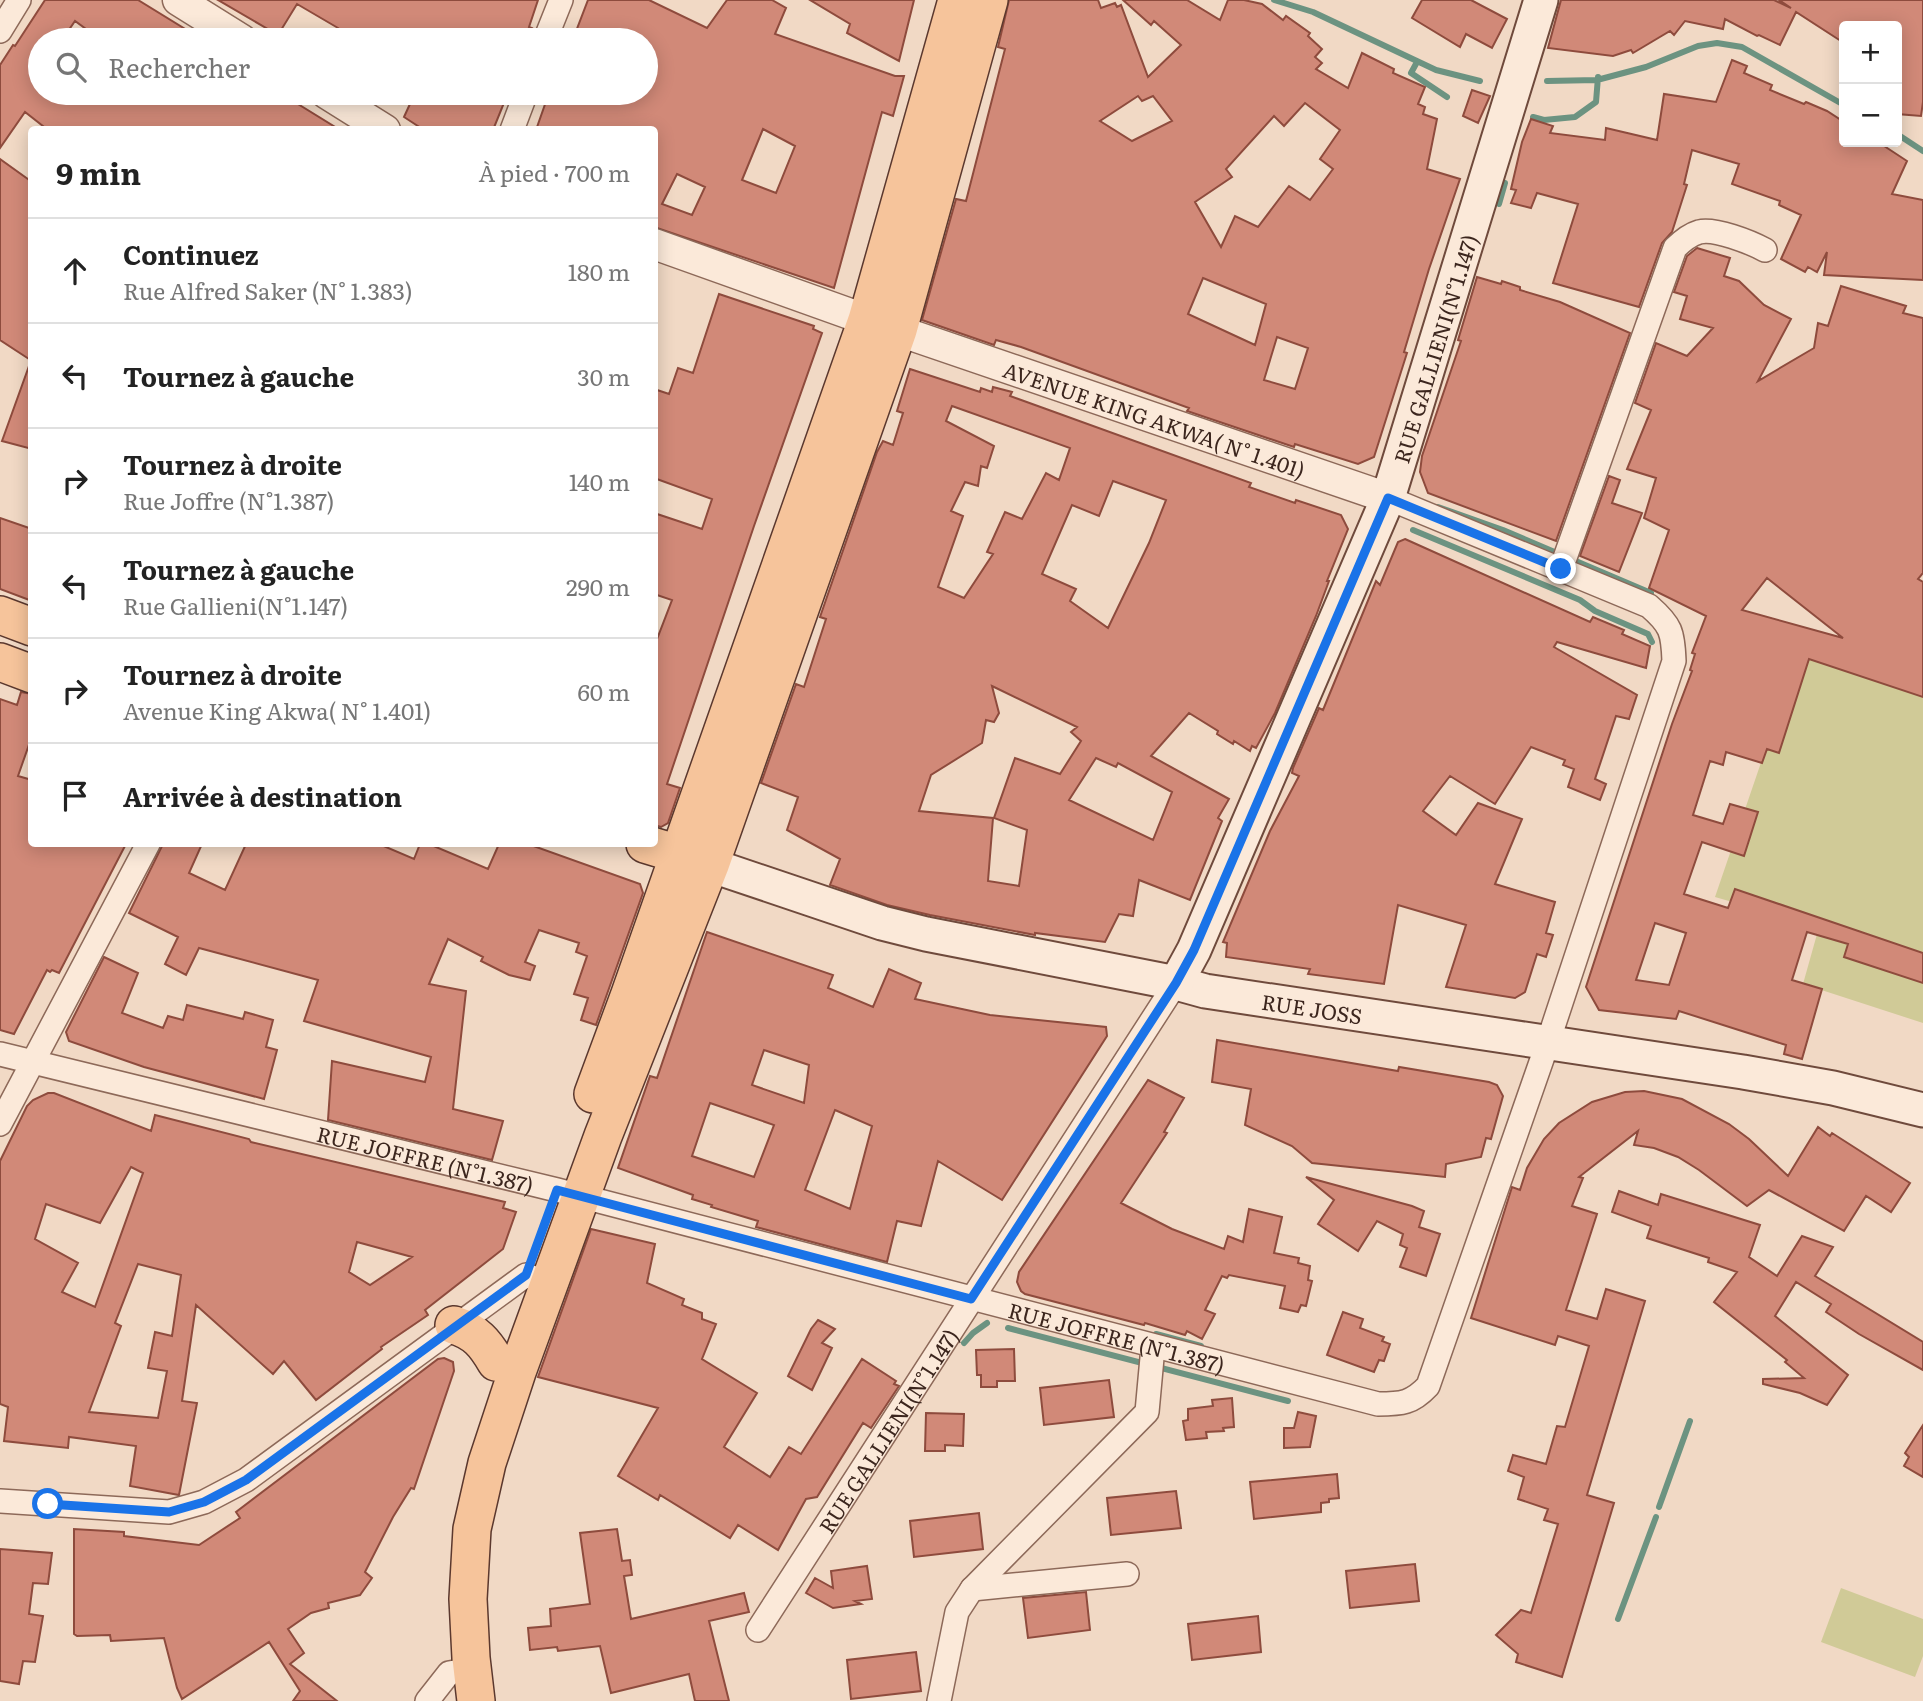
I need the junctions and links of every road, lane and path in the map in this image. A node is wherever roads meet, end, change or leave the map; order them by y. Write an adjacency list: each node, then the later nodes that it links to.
1 (19, 0): 9 (street)
2 (178, 0): 7 (street)
3 (561, 0): 8 (street)
4 (957, 0): 16 (main road)
5 (989, 0): 16 (main road)
6 (1541, 0): 17 (main road, RUE GALLIENI(N°1.147))
7 (223, 28)
8 (550, 28)
9 (0, 31)
10 (345, 105): 12 (street)
11 (521, 105): 13 (street)
12 (379, 126)
13 (514, 126)
14 (658, 245): 16 (street, AVENUE KING AKWA( N° 1.401))
15 (1765, 250): 18 (street)
16 (882, 325): 17 (street, AVENUE KING AKWA( N° 1.401)); 25 (main road)
17 (1388, 498): 18 (street, AVENUE KING AKWA( N° 1.401)); 26 (main road, RUE GALLIENI(N°1.147))
18 (1561, 569): 27 (street, AVENUE KING AKWA( N° 1.401))
19 (0, 615): 20 (main road)
20 (28, 626)
21 (0, 662): 22 (main road)
22 (28, 672)
23 (146, 847): 29 (street)
24 (655, 847): 25 (main road)
25 (695, 859): 26 (main road, RUE JOSS); 32 (main road)
26 (1176, 983): 27 (main road, RUE JOSS); 34 (street, RUE GALLIENI(N°1.147))
27 (1548, 1042): 30 (main road, RUE JOSS); 36 (street, RUE JOFFRE (N°1.387))
28 (0, 1054): 29 (street, RUE JOFFRE (N°1.387))
29 (33, 1062): 31 (street); 32 (street, RUE JOFFRE (N°1.387))
30 (1923, 1110)
31 (0, 1124)
32 (569, 1193): 33 (main road); 34 (street, RUE JOFFRE (N°1.387))
33 (537, 1279): 35 (street); 37 (main road); 42 (main road)
34 (971, 1299): 36 (street, RUE JOFFRE (N°1.387)); 41 (street, RUE GALLIENI(N°1.147))
35 (454, 1325): 37 (main road); 38 (street)
36 (1153, 1347): 40 (street)
37 (496, 1362): 42 (main road)
38 (0, 1501)
39 (1127, 1574): 40 (street)
40 (972, 1589): 44 (street)
41 (758, 1630)
42 (463, 1686): 43 (street)
43 (427, 1701)
44 (939, 1701)

